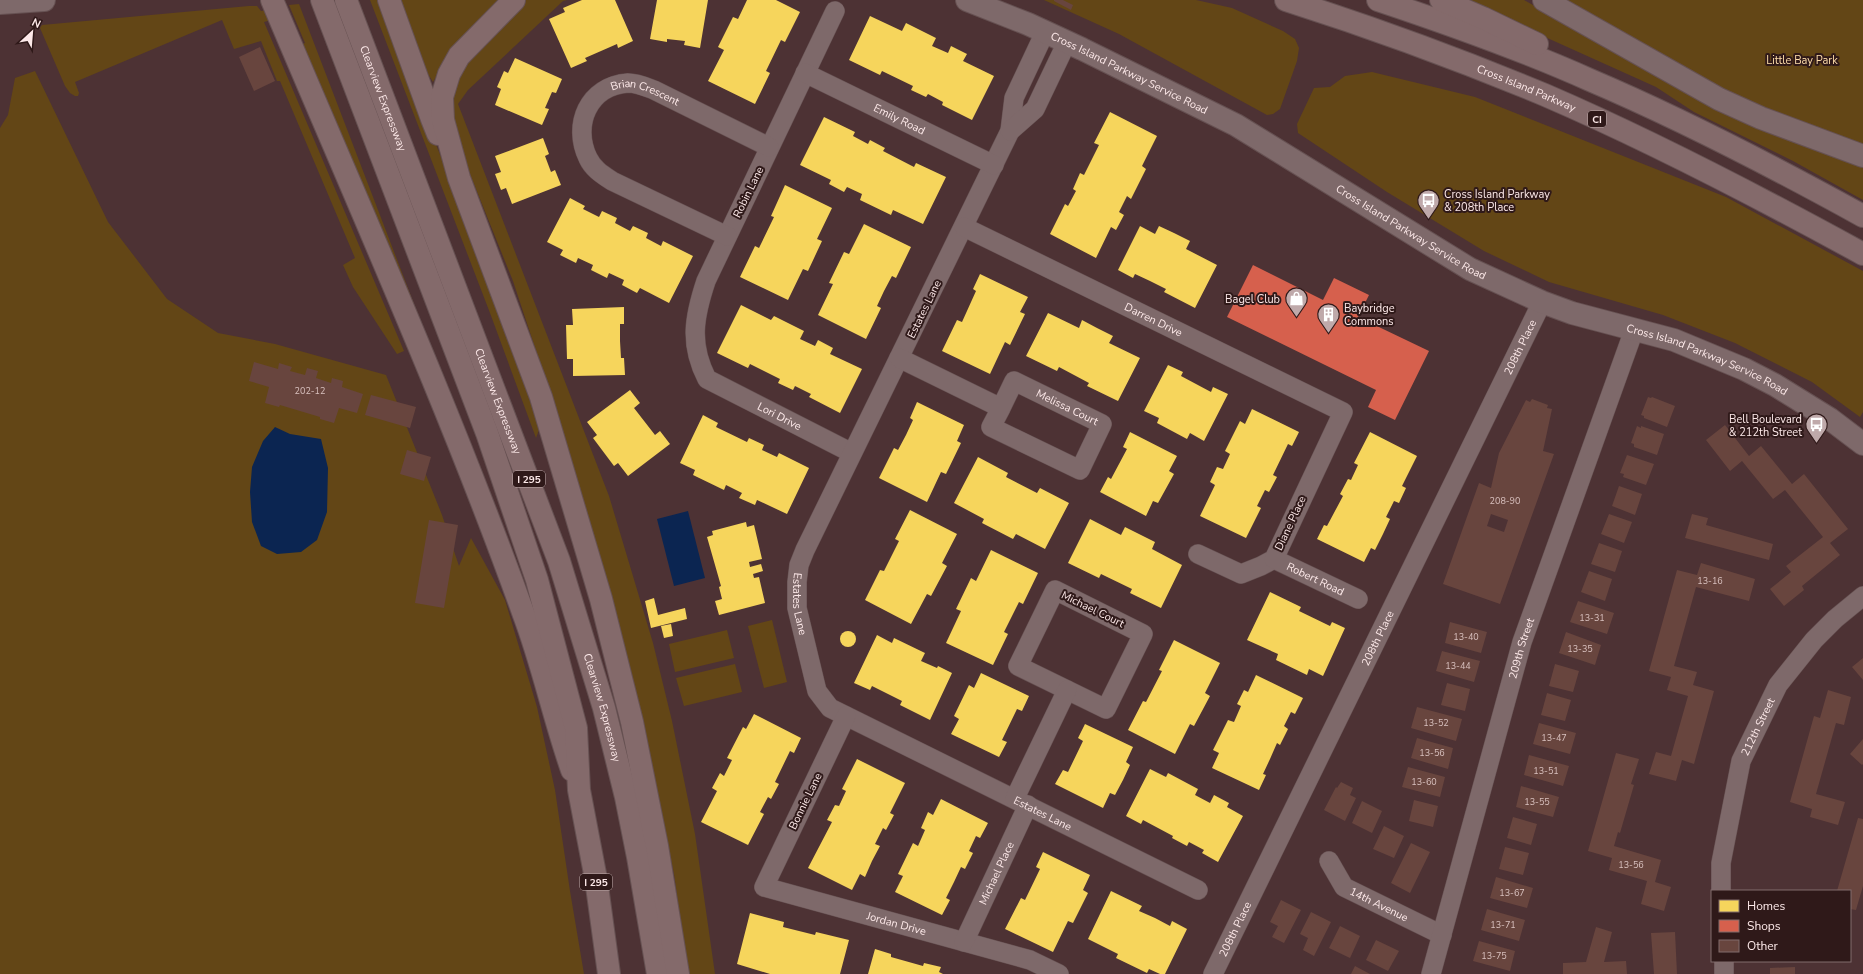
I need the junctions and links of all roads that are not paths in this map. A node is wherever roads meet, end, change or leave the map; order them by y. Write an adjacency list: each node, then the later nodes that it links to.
1 (44, 0): 13 (street)
2 (272, 0): 43 (highway)
3 (346, 0): 54 (highway, Clearview Expressway / I 295)
4 (389, 0): 24 (highway)
5 (514, 0): 24 (highway)
6 (967, 0): 16 (street, Cross Island Parkway Service Road)
7 (1268, 0): 15 (highway)
8 (1286, 0): 15 (highway, Cross Island Parkway / CI)
9 (1378, 0): 19 (highway)
10 (1441, 0): 19 (highway)
11 (1544, 0): 22 (street)
12 (322, 1): 43 (highway, Clearview Expressway / I 295)
13 (0, 3)
14 (835, 11): 18 (street, Robin Lane)
15 (1319, 11): 28 (highway, Cross Island Parkway / CI)
16 (1045, 32): 17 (street, Cross Island Parkway Service Road); 20 (street, Estates Lane)
17 (1067, 42): 20 (street, Estates Lane); 29 (street, Cross Island Parkway Service Road)
18 (805, 73): 21 (street, Robin Lane); 23 (street, Emily Road)
19 (1701, 130): 25 (highway)
20 (1010, 131): 23 (street, Estates Lane)
21 (770, 147): 27 (street, Robin Lane); 27 (street, Brian Crescent)
22 (1863, 156)
23 (994, 165): 26 (street, Estates Lane)
24 (459, 178): 55 (highway)
25 (1863, 216)
26 (964, 227): 31 (street, Estates Lane); 34 (street, Darren Drive)
27 (727, 236): 32 (street, Robin Lane)
28 (1863, 254)
29 (1542, 302): 30 (street, Cross Island Parkway Service Road); 57 (street, 208th Place)
30 (1634, 330): 35 (street, Cross Island Parkway Service Road); 49 (street, 209th Street)
31 (899, 358): 33 (street); 36 (street, Estates Lane)
32 (707, 379): 36 (street, Lori Drive)
33 (1001, 408): 33 (street, Melissa Court)
34 (1343, 412): 38 (street, Diane Place)
35 (1863, 444)
36 (852, 453): 42 (street, Estates Lane)
37 (1198, 554): 38 (street, Diane Place)
38 (1274, 559): 40 (street, Robert Road)
39 (1863, 596): 48 (street, 212th Street)
40 (1358, 599)
41 (1067, 690): 41 (street, Michael Court); 44 (street)
42 (846, 716): 44 (street, Estates Lane); 46 (street, Bonnie Lane)
43 (579, 790): 53 (highway, Clearview Expressway / I 295)
44 (1021, 802): 47 (street, Estates Lane); 50 (street, Michael Place)
45 (1329, 861): 49 (street, 14th Avenue)
46 (764, 887): 50 (street, Jordan Drive)
47 (1198, 890)
48 (1721, 890)
49 (1442, 935): 58 (street, 209th Street)
50 (964, 942): 52 (street, Jordan Drive)
51 (1724, 962): 59 (street)
52 (1026, 967): 56 (street, Jordan Drive)
53 (609, 974)
54 (658, 974)
55 (678, 974)
56 (1059, 974)
57 (1213, 974)
58 (1431, 974)
59 (1724, 974)

